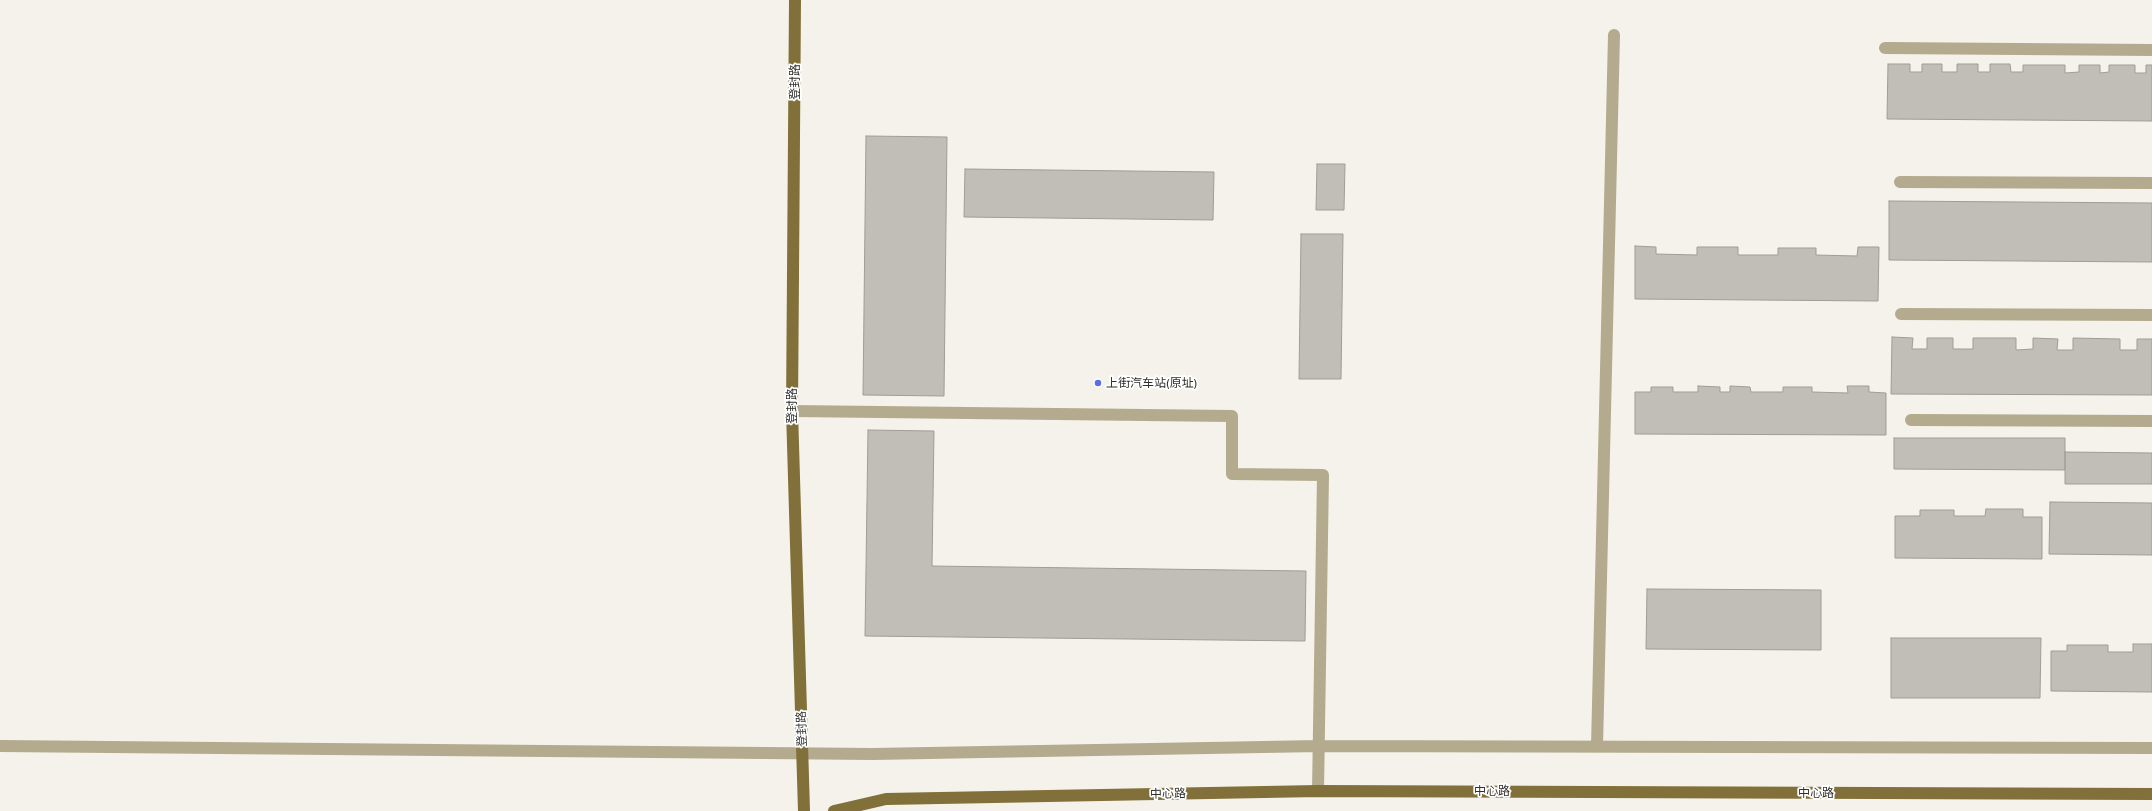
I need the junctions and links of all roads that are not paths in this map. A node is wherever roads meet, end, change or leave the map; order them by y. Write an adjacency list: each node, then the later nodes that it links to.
1 (795, 0): 9 (main road, 登封路)
2 (1614, 35): 14 (street)
3 (1885, 48): 4 (street)
4 (2152, 50)
5 (1900, 182): 6 (street)
6 (2152, 183)
7 (1901, 314): 8 (street)
8 (2152, 315)
9 (792, 411): 13 (street); 16 (main road, 登封路)
10 (1910, 420): 11 (street)
11 (2152, 421)
12 (0, 746): 16 (street)
13 (1319, 746): 14 (street); 16 (street); 17 (street)
14 (1597, 746): 15 (street)
15 (2152, 748)
16 (803, 754): 19 (main road, 登封路)
17 (1318, 791): 18 (main road, 中心路); 20 (main road, 中心路)
18 (2152, 794)
19 (804, 811)
20 (834, 811)

